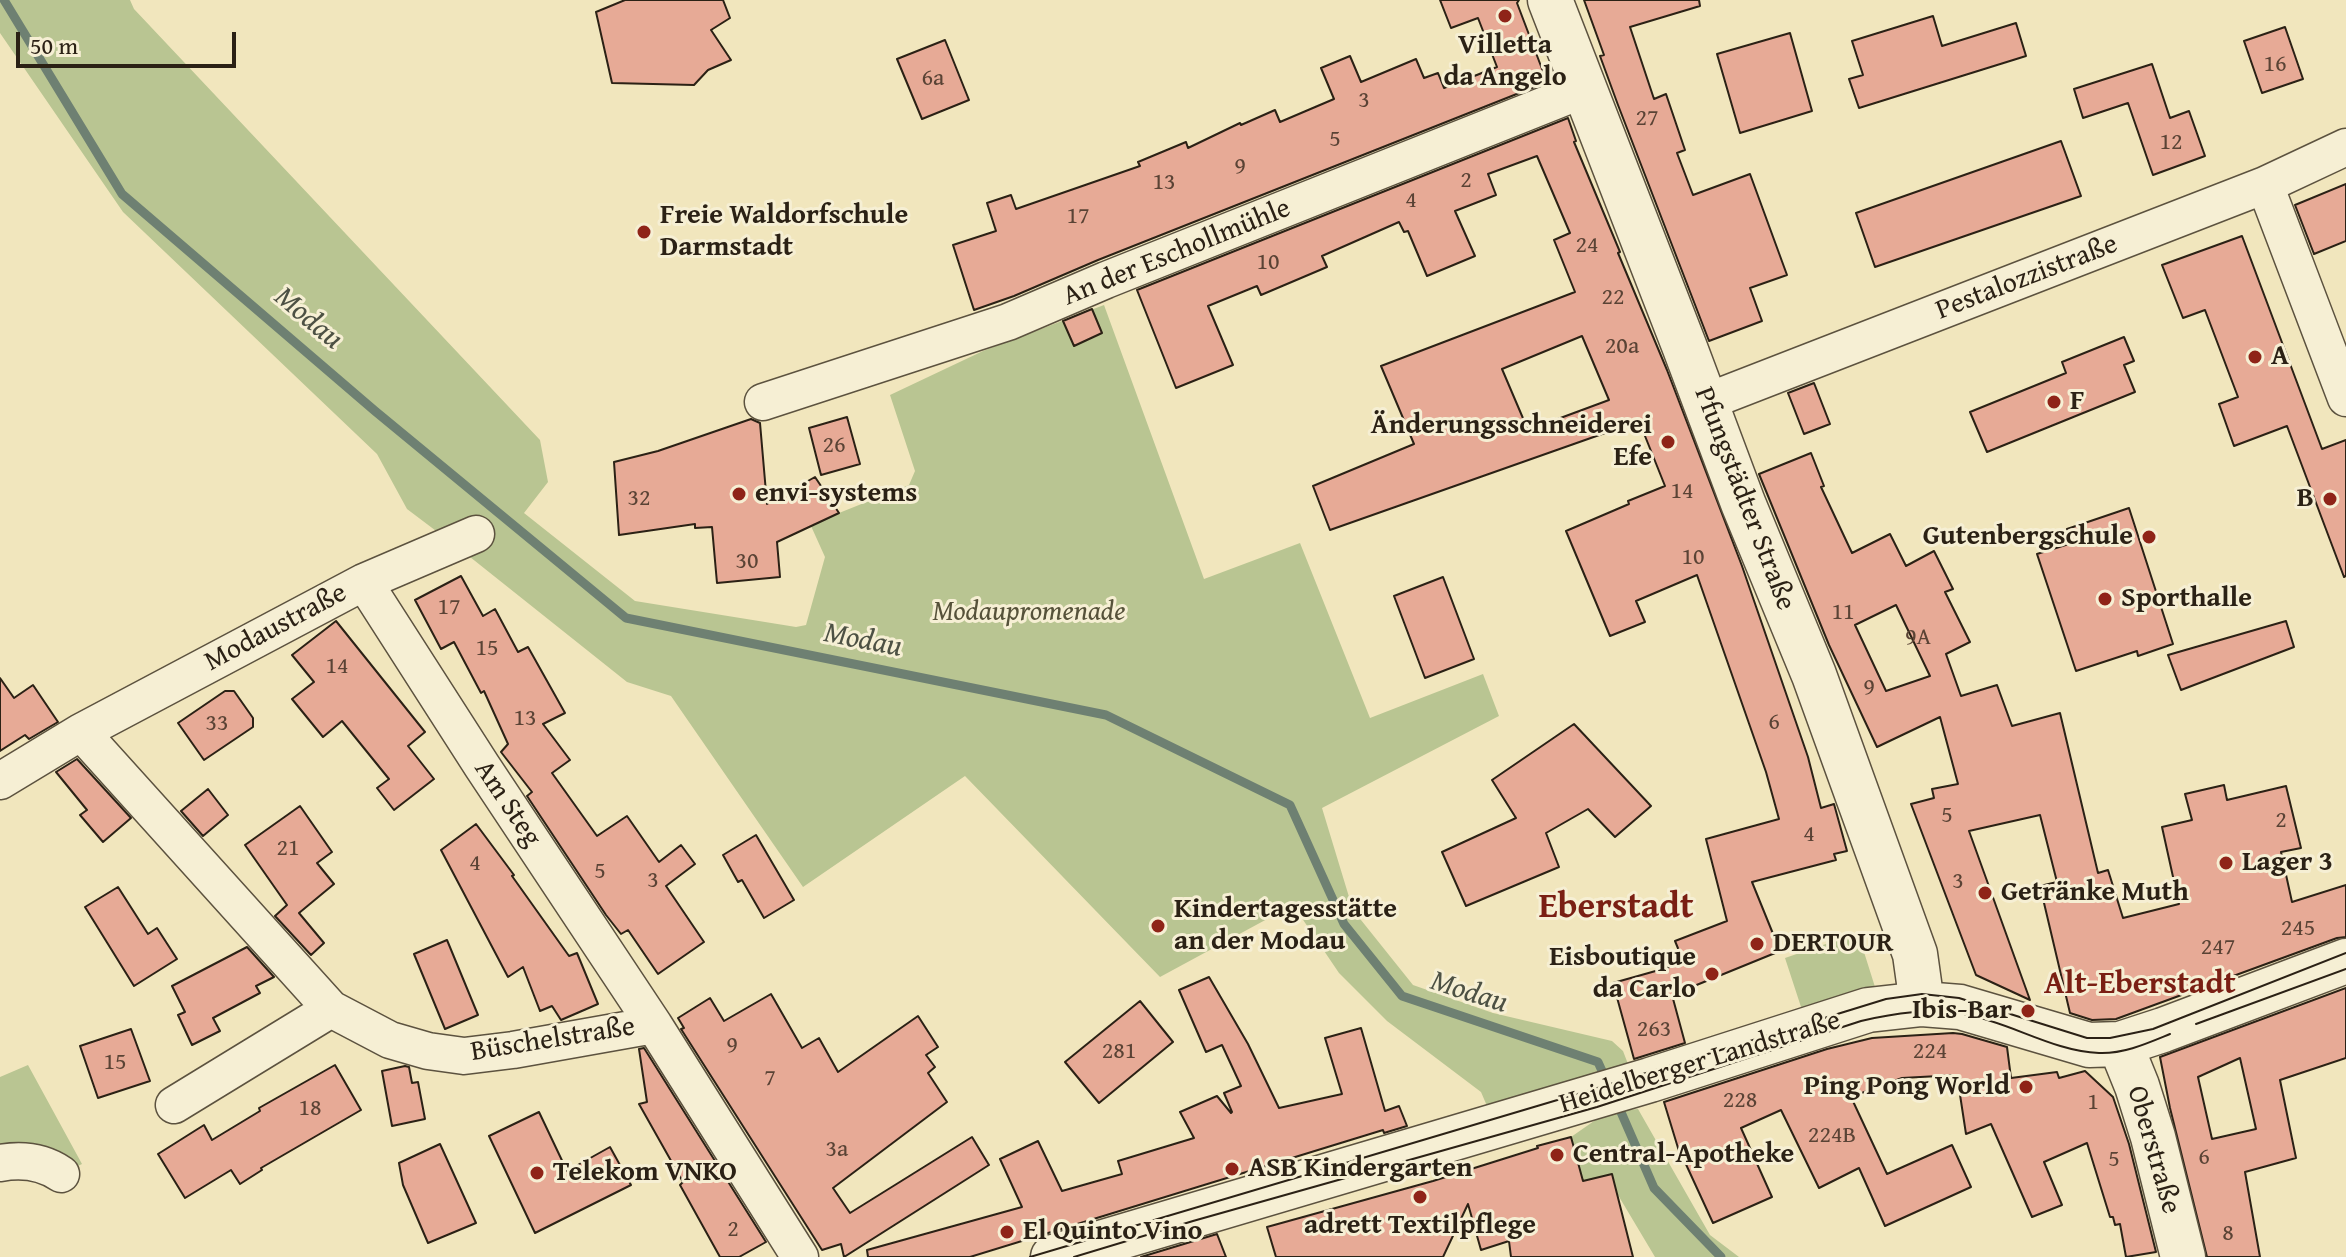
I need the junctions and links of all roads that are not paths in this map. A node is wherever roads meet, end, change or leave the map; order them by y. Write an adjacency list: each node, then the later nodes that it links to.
1 (1550, 0): 2 (street, Pfungstädter Straße)
2 (1585, 89): 6 (street, An der Eschollmühle); 7 (street, Pfungstädter Straße)
3 (2346, 147): 4 (street, Pestalozzistraße)
4 (2265, 185): 5 (street); 7 (street, Pestalozzistraße)
5 (2346, 398)
6 (763, 402)
7 (1706, 402): 13 (street, Pfungstädter Straße)
8 (476, 534): 9 (street, Modaustraße)
9 (364, 582): 10 (street, Modaustraße); 15 (street, Am Steg)
10 (81, 732): 11 (street, Modaustraße); 14 (street, Büschelstraße)
11 (0, 781)
12 (2346, 961): 16 (street, Heidelberger Landstraße)
13 (1922, 1004): 16 (street, Heidelberger Landstraße); 21 (street, Heidelberger Landstraße)
14 (331, 1009): 15 (street, Büschelstraße); 17 (street)
15 (654, 1025): 20 (street, Büschelstraße)
16 (2120, 1044): 22 (street, Oberstraße)
17 (174, 1105)
18 (0, 1163): 19 (street)
19 (61, 1174)
20 (800, 1257)
21 (1053, 1257)
22 (2183, 1257)

